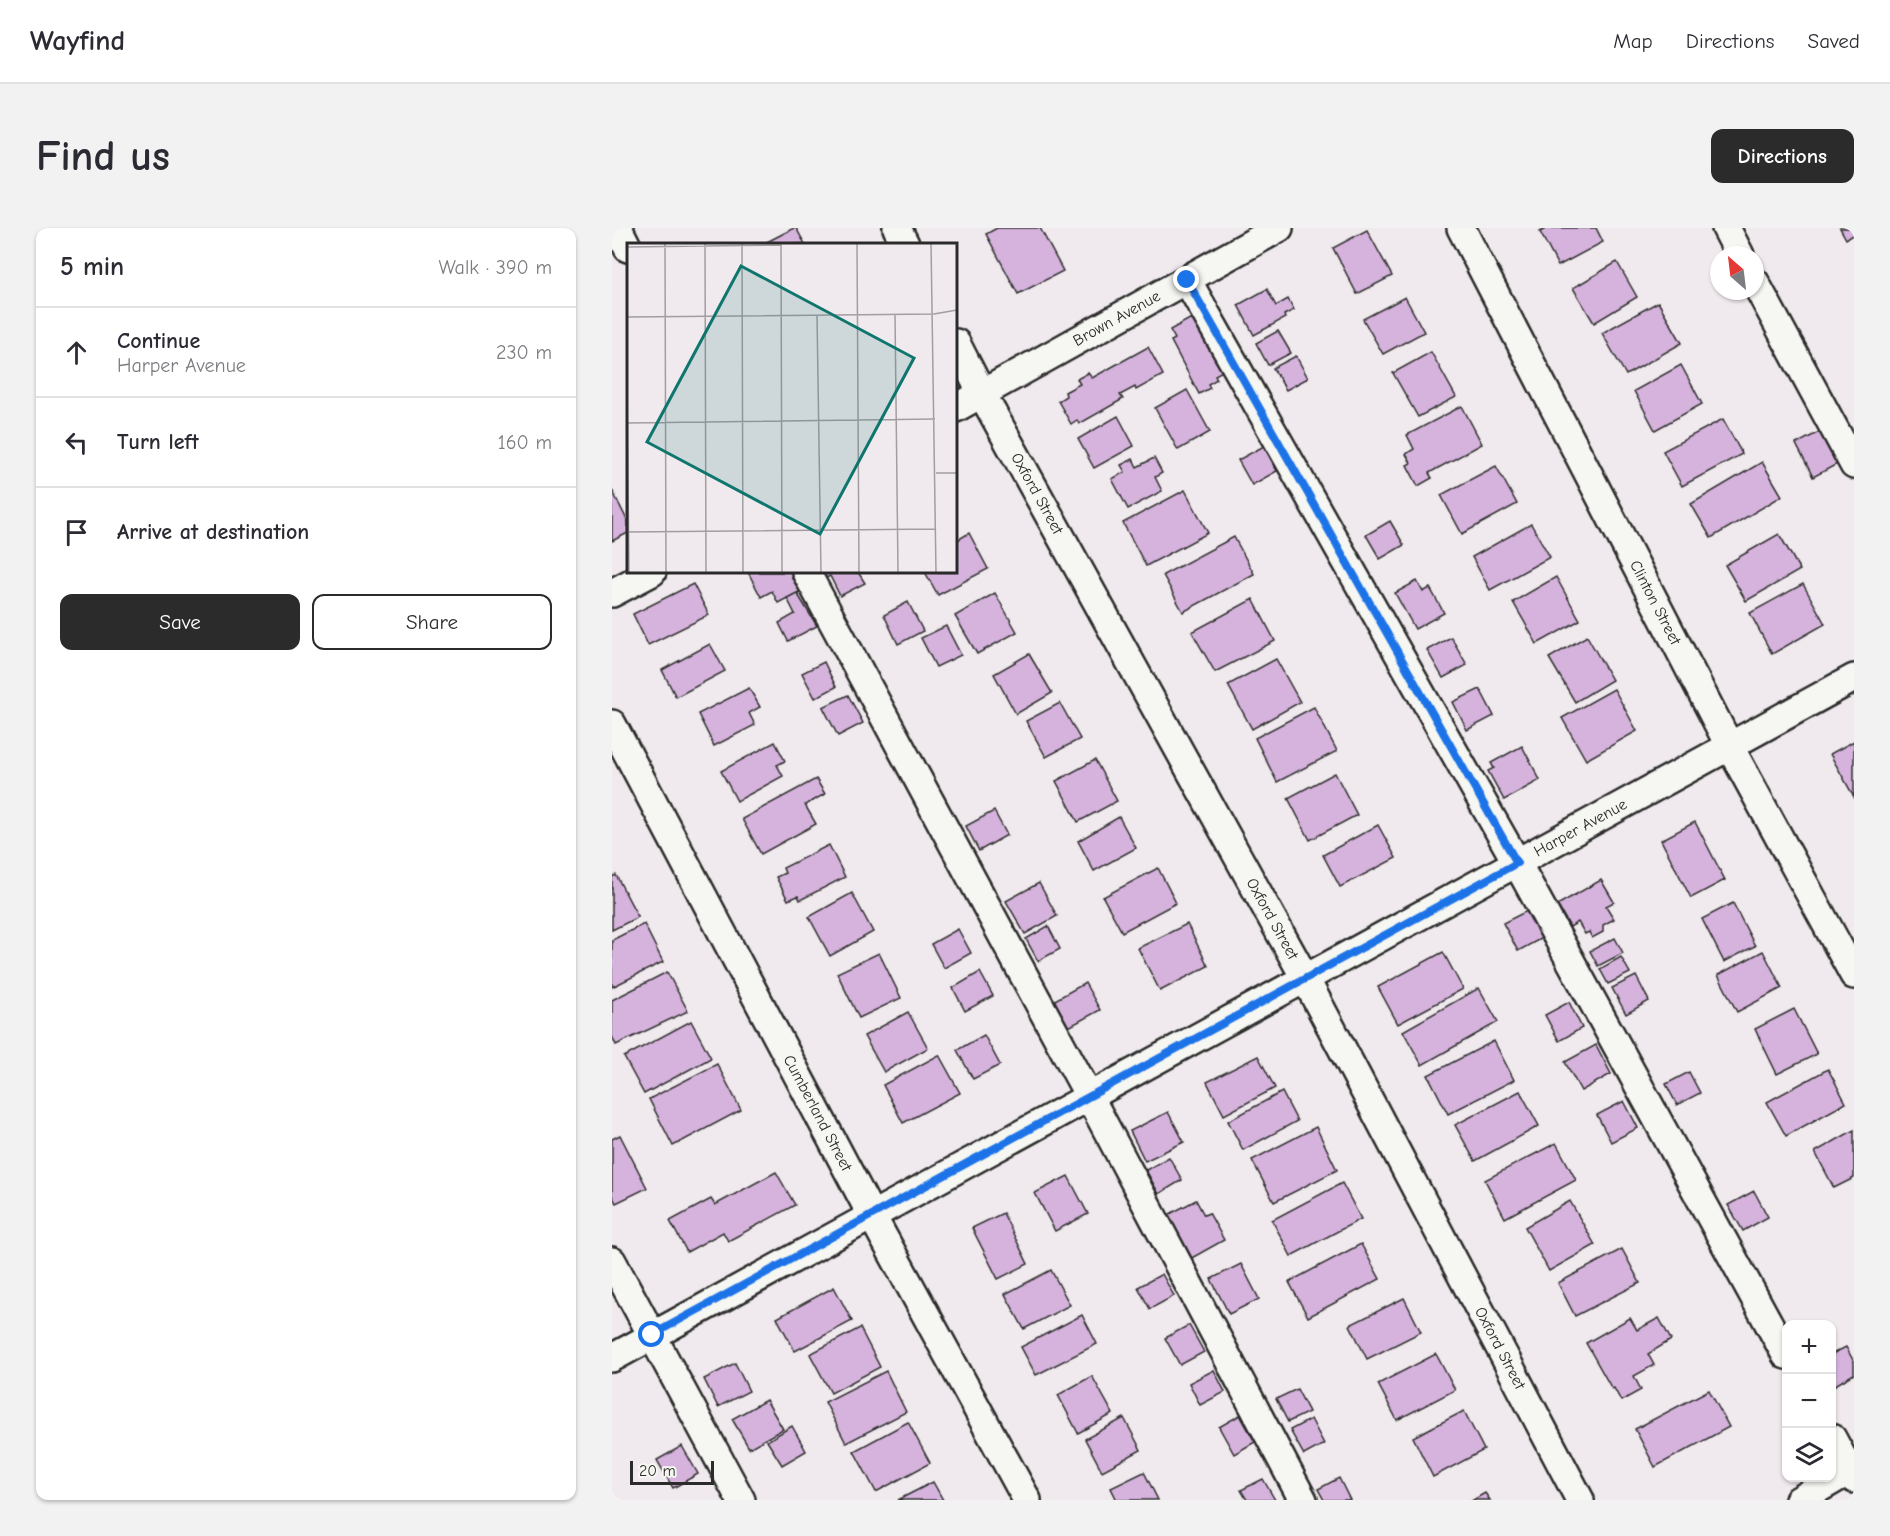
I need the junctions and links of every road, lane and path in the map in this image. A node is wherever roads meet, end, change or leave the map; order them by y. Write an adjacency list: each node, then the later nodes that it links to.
1 (618, 228): 7 (street)
2 (897, 228): 6 (street)
3 (1279, 228): 9 (street, Brown Avenue)
4 (1461, 228): 20 (street, Clinton Street)
5 (1726, 228): 8 (street)
6 (904, 243)
7 (627, 246)
8 (1735, 246)
9 (1187, 280): 12 (street, Brown Avenue); 21 (street)
10 (1764, 299): 14 (street)
11 (957, 345): 12 (street, Oxford Street)
12 (982, 394): 13 (street, Brown Avenue); 23 (street, Oxford Street)
13 (957, 407)
14 (1854, 465)
15 (650, 573): 17 (street)
16 (807, 573): 24 (street)
17 (612, 593)
18 (1854, 678): 20 (street, Harper Avenue)
19 (612, 723): 25 (street, Cumberland Street)
20 (1730, 747): 21 (street, Harper Avenue); 22 (street, Clinton Street)
21 (1517, 863): 23 (street, Harper Avenue); 28 (street)
22 (1854, 975)
23 (1305, 978): 24 (street, Harper Avenue); 35 (street, Oxford Street)
24 (1089, 1096): 25 (street, Harper Avenue); 34 (street)
25 (872, 1215): 27 (street, Harper Avenue); 33 (street, Cumberland Street)
26 (612, 1261): 27 (street)
27 (652, 1335): 29 (street, Harper Avenue); 32 (street)
28 (1782, 1348)
29 (612, 1358)
30 (1836, 1444): 31 (street)
31 (1853, 1473): 36 (street)
32 (741, 1500)
33 (1027, 1500)
34 (1303, 1500)
35 (1580, 1500)
36 (1799, 1500)

